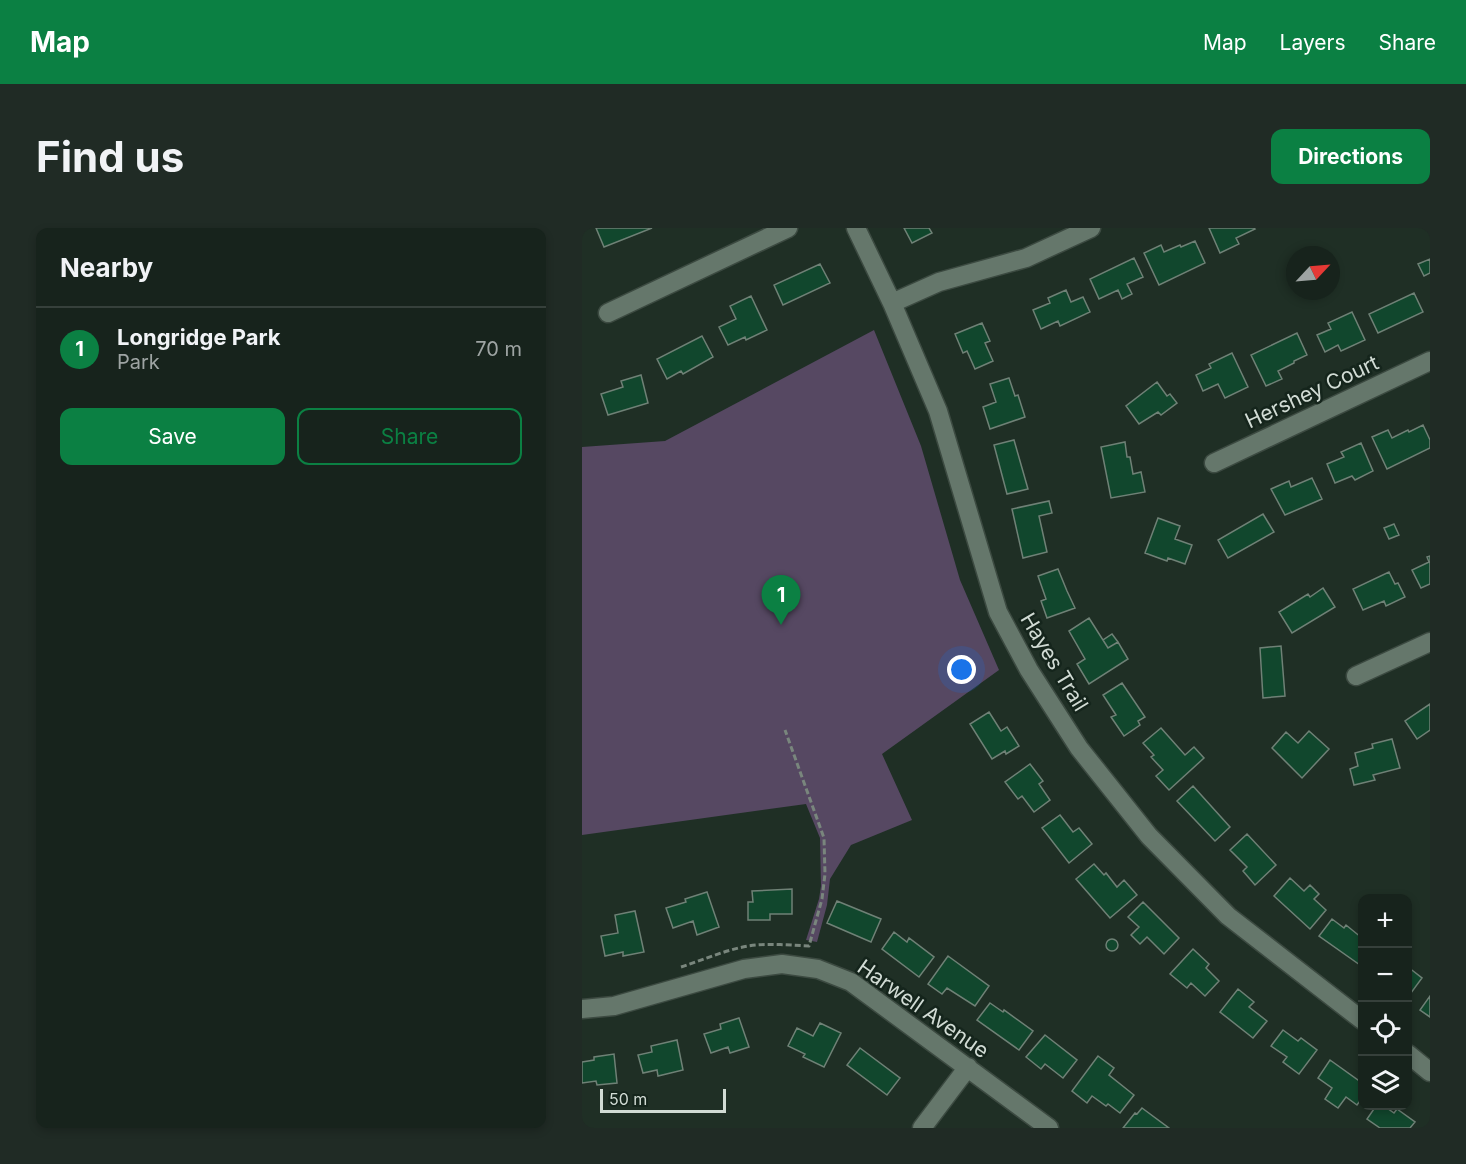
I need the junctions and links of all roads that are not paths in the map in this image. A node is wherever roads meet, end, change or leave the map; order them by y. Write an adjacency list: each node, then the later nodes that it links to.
1 (788, 228): 5 (street)
2 (856, 228): 4 (street, Hayes Trail)
3 (1091, 228): 4 (street)
4 (892, 303): 11 (street, Hayes Trail)
5 (609, 313)
6 (1430, 362): 7 (street, Hershey Court)
7 (1214, 463)
8 (1430, 642): 9 (street)
9 (1356, 676)
10 (582, 1009): 13 (street, Harwell Avenue)
11 (1358, 1017)
12 (1410, 1056): 14 (street)
13 (968, 1067): 15 (street); 16 (street, Harwell Avenue)
14 (1430, 1072)
15 (922, 1128)
16 (1049, 1128)

